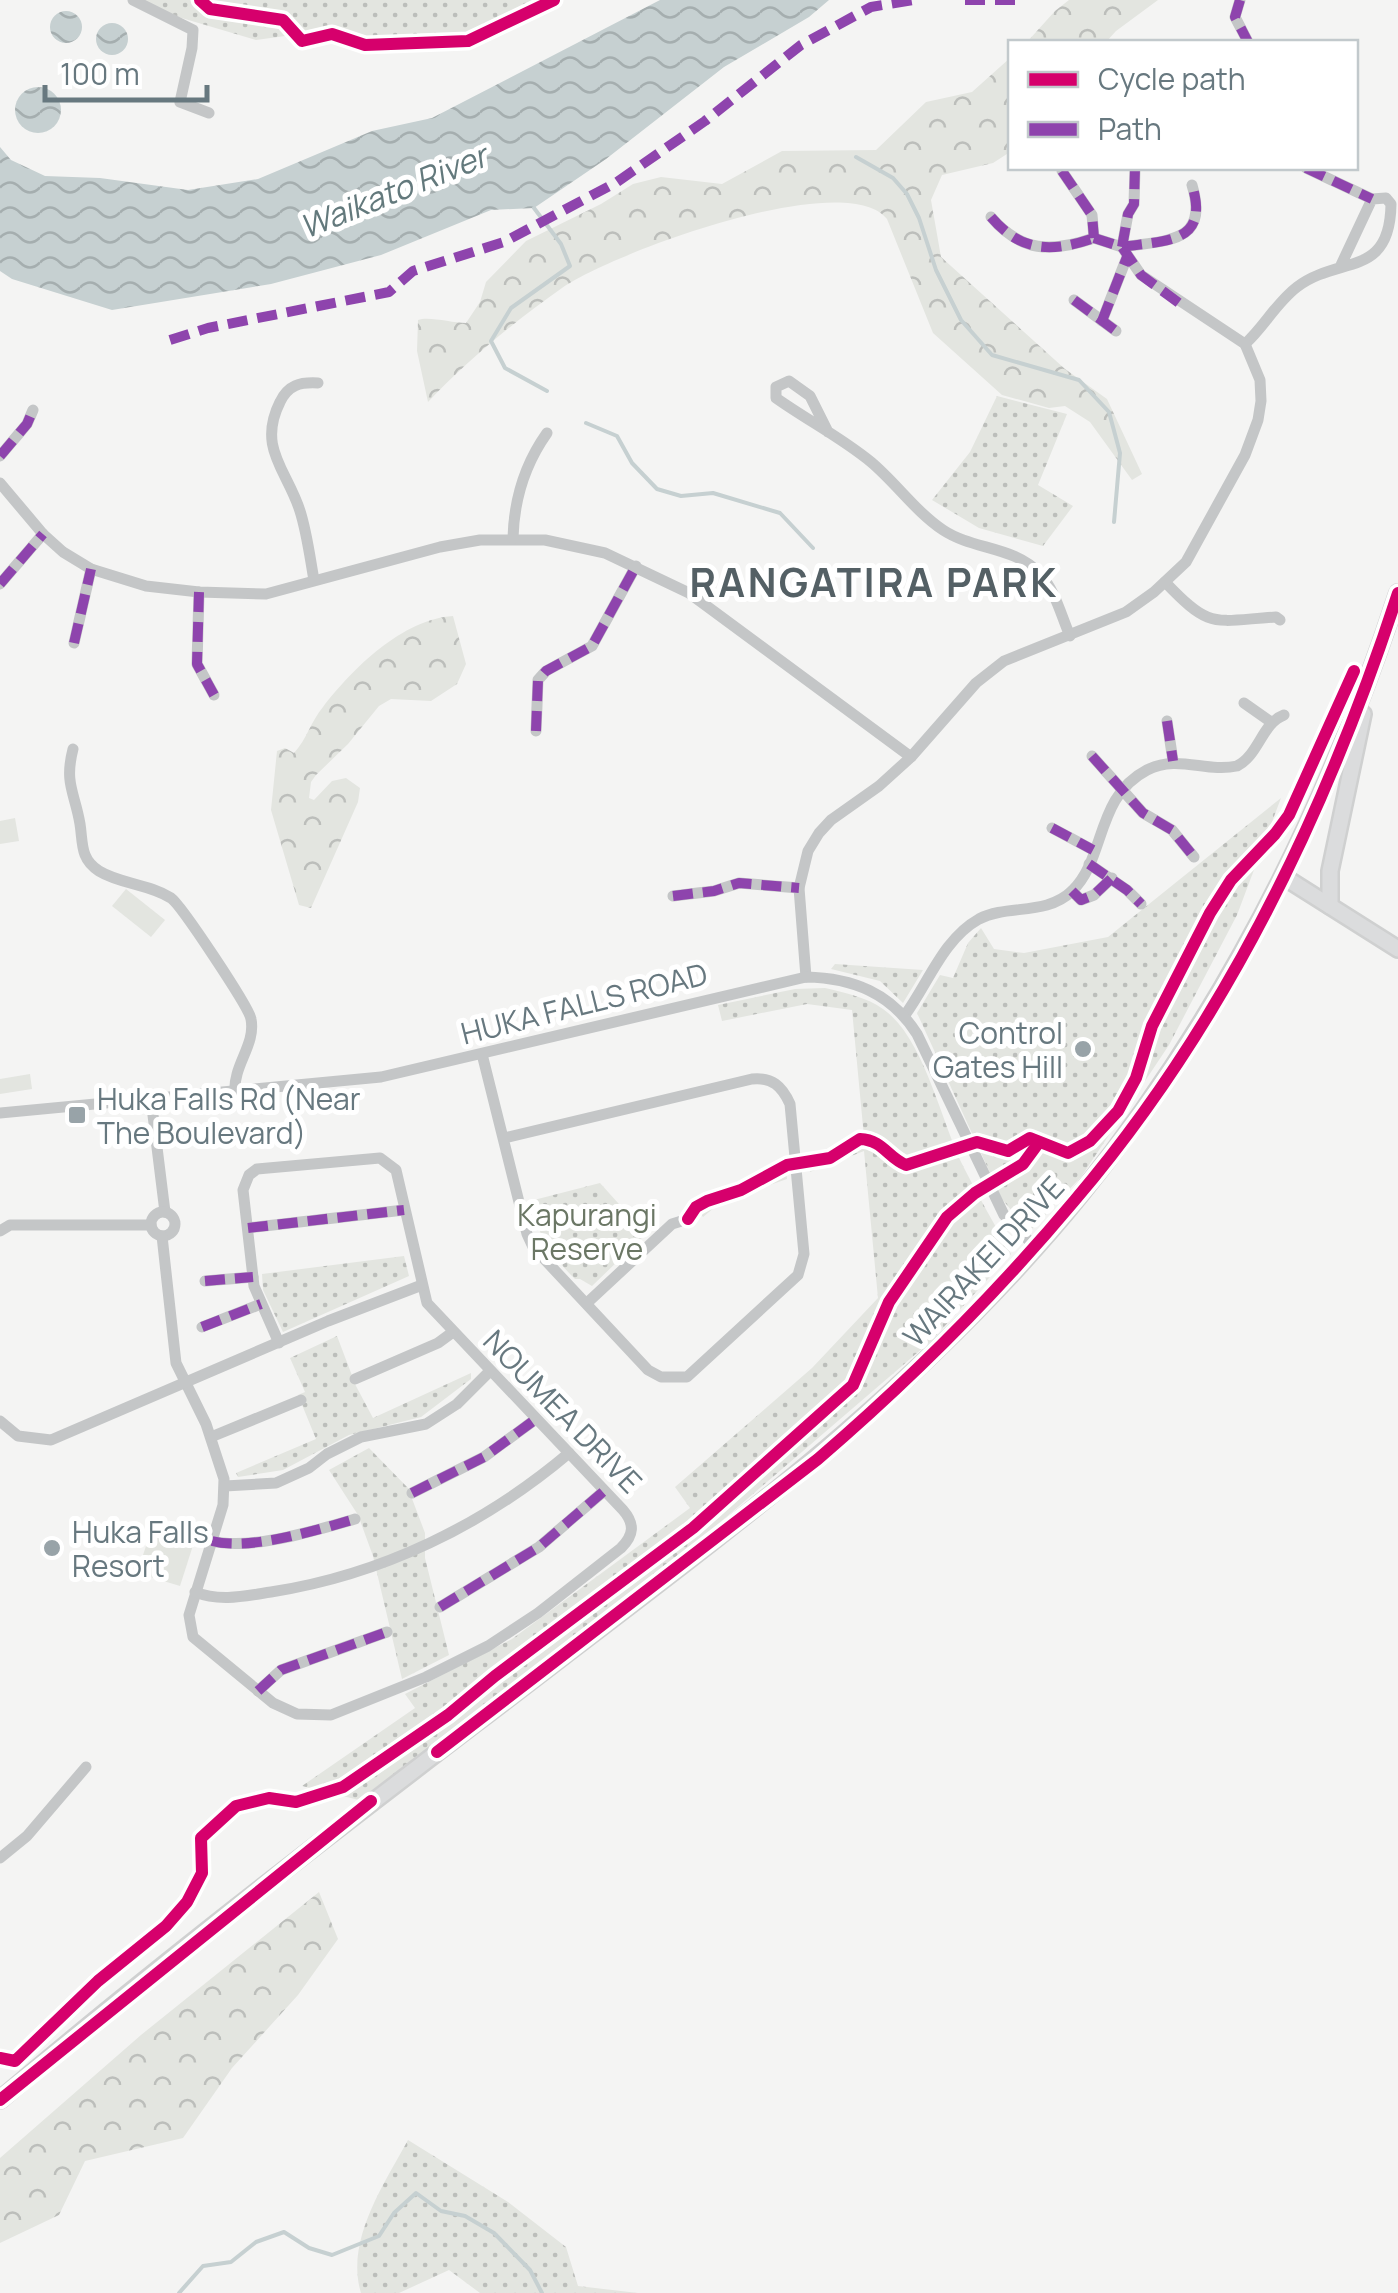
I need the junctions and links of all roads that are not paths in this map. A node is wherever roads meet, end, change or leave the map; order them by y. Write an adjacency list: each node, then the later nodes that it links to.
1 (133, 0): 4 (street)
2 (1240, 0): 3 (street)
3 (1247, 40)
4 (209, 113)
5 (1062, 170): 11 (street)
6 (1136, 170): 12 (street)
7 (1310, 170): 9 (street)
8 (1192, 185): 12 (street)
9 (1372, 199): 13 (street); 13 (street)
10 (991, 216): 11 (street)
11 (1094, 238): 12 (street)
12 (1125, 252): 15 (street); 17 (street)
13 (1341, 266): 17 (street)
14 (1074, 300): 15 (street)
15 (1102, 320): 16 (street)
16 (1116, 331)
17 (1245, 344): 29 (street)
18 (318, 383): 28 (street)
19 (33, 410): 22 (street)
20 (828, 432): 20 (street); 34 (street)
21 (547, 433): 25 (street)
22 (0, 456)
23 (0, 484): 24 (street)
24 (43, 534): 27 (street); 30 (street)
25 (512, 538): 26 (street); 28 (street)
26 (636, 566): 42 (street); 45 (street)
27 (91, 569): 31 (street); 35 (street)
28 (314, 580): 31 (street)
29 (1164, 582): 33 (street); 34 (street)
30 (0, 584)
31 (199, 592): 37 (street)
32 (1398, 594): 36 (main road, WAIRAKEI DRIVE)
33 (1280, 620)
34 (1070, 636): 45 (street)
35 (74, 643)
36 (1371, 676): 53 (main road, WAIRAKEI DRIVE); 58 (main road)
37 (214, 695)
38 (1244, 703): 41 (street)
39 (1284, 715): 41 (street)
40 (1168, 721): 46 (street)
41 (1272, 722): 46 (street)
42 (536, 730)
43 (73, 749): 63 (street)
44 (1092, 756): 47 (street)
45 (911, 757): 54 (street)
46 (1173, 762): 47 (street)
47 (1122, 790): 49 (street); 50 (street)
48 (1052, 828): 49 (street)
49 (1093, 850): 51 (street)
50 (1194, 857)
51 (1090, 864): 52 (street); 55 (street)
52 (1112, 878): 55 (street); 57 (street)
53 (1284, 878): 58 (main road); 74 (main road, WAIRAKEI DRIVE)
54 (799, 888): 56 (street); 60 (street)
55 (1072, 891): 61 (street)
56 (672, 896)
57 (1141, 904)
58 (1330, 906): 59 (main road)
59 (1398, 949)
60 (806, 977): 61 (street, HUKA FALLS ROAD); 62 (street, HUKA FALLS ROAD)
61 (905, 1015): 74 (street, HUKA FALLS ROAD)
62 (482, 1054): 63 (street, HUKA FALLS ROAD); 66 (street)
63 (235, 1092): 64 (street, HUKA FALLS ROAD)
64 (152, 1099): 65 (street, HUKA FALLS ROAD); 68 (street)
65 (0, 1113)
66 (504, 1138): 78 (street); 78 (street)
67 (404, 1210): 71 (street); 71 (street, NOUMEA DRIVE); 77 (street, NOUMEA DRIVE)
68 (165, 1212): 70 (street); 73 (street)
69 (688, 1219): 78 (street)
70 (151, 1225): 72 (street); 73 (street)
71 (248, 1228): 75 (street, NOUMEA DRIVE)
72 (0, 1232)
73 (162, 1236): 85 (street, NOUMEA DRIVE)
74 (1034, 1246): 102 (main road, WAIRAKEI DRIVE)
75 (254, 1277): 76 (street); 79 (street, NOUMEA DRIVE)
76 (205, 1280)
77 (422, 1285): 81 (street, NOUMEA DRIVE); 82 (street)
78 (586, 1303)
79 (261, 1304): 80 (street); 82 (street, NOUMEA DRIVE)
80 (202, 1327)
81 (453, 1332): 83 (street, NOUMEA DRIVE); 84 (street)
82 (279, 1343): 85 (street)
83 (490, 1371): 87 (street, NOUMEA DRIVE); 91 (street)
84 (355, 1379)
85 (185, 1383): 88 (street); 89 (street, NOUMEA DRIVE)
86 (301, 1400): 89 (street)
87 (536, 1419): 90 (street, NOUMEA DRIVE); 93 (street)
88 (0, 1421)
89 (211, 1437): 91 (street, NOUMEA DRIVE)
90 (569, 1454): 92 (street, NOUMEA DRIVE); 96 (street)
91 (225, 1486): 95 (street, NOUMEA DRIVE)
92 (604, 1491): 97 (street); 99 (street, NOUMEA DRIVE)
93 (412, 1492)
94 (355, 1518): 95 (street)
95 (212, 1541): 96 (street, NOUMEA DRIVE)
96 (195, 1592): 99 (street, NOUMEA DRIVE)
97 (440, 1608)
98 (386, 1632): 99 (street)
99 (258, 1691)
100 (86, 1767): 101 (street)
101 (0, 1858)
102 (0, 2100)

